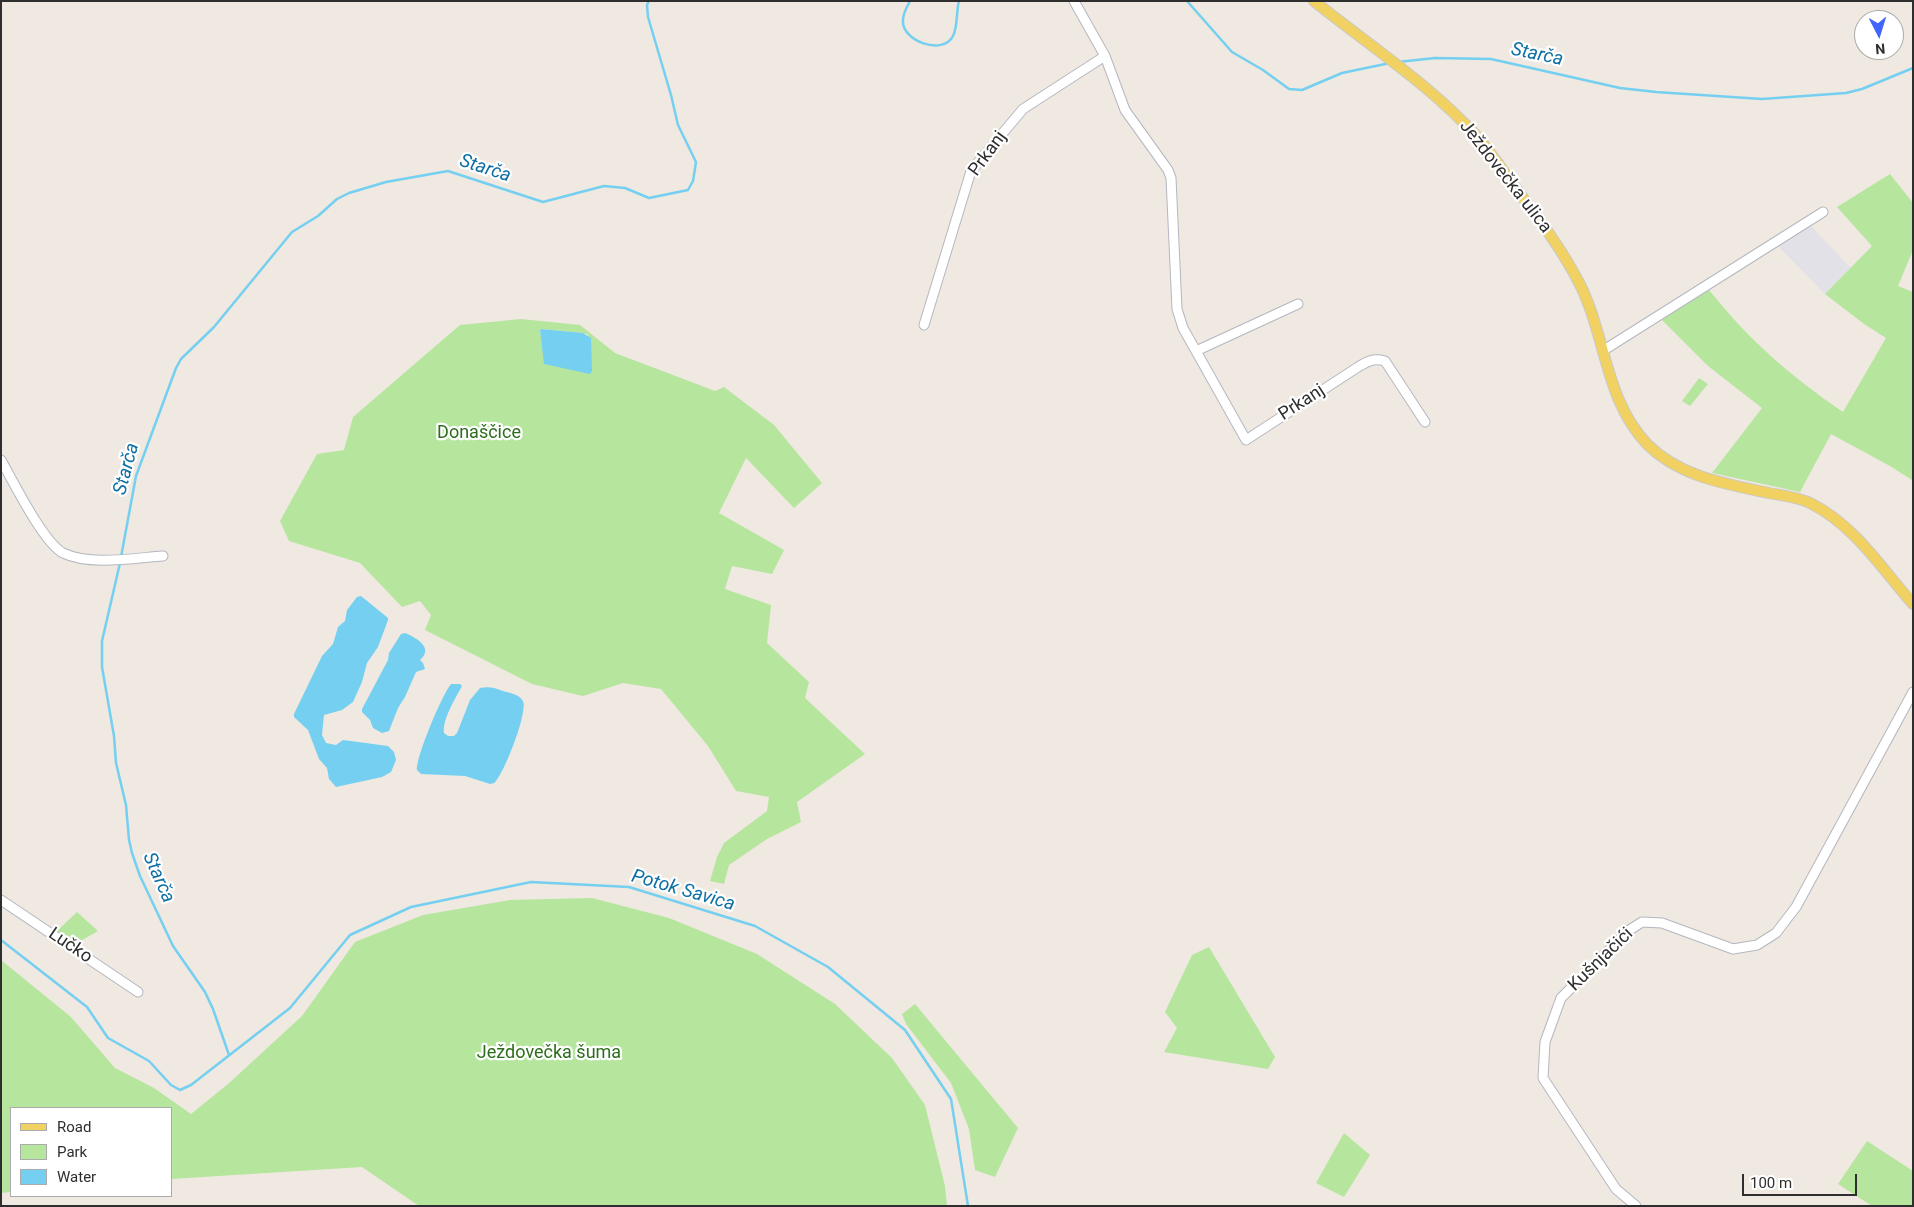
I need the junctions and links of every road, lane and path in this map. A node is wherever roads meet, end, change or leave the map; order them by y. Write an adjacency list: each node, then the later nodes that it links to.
1 (1074, 1): 3 (street, Prkanj)
2 (1314, 1): 7 (main road, Ježdovečka ulica)
3 (1104, 56): 6 (street, Prkanj); 8 (street, Prkanj)
4 (1822, 212): 7 (street)
5 (1298, 304): 8 (street)
6 (924, 325)
7 (1604, 350): 12 (main road, Ježdovečka ulica)
8 (1196, 351): 9 (street, Prkanj)
9 (1425, 422)
10 (1, 460): 11 (street)
11 (163, 556)
12 (1913, 604)
13 (1913, 692): 16 (street, Kušnjačići)
14 (1, 900): 15 (street, Lučko)
15 (138, 992)
16 (1636, 1206)

